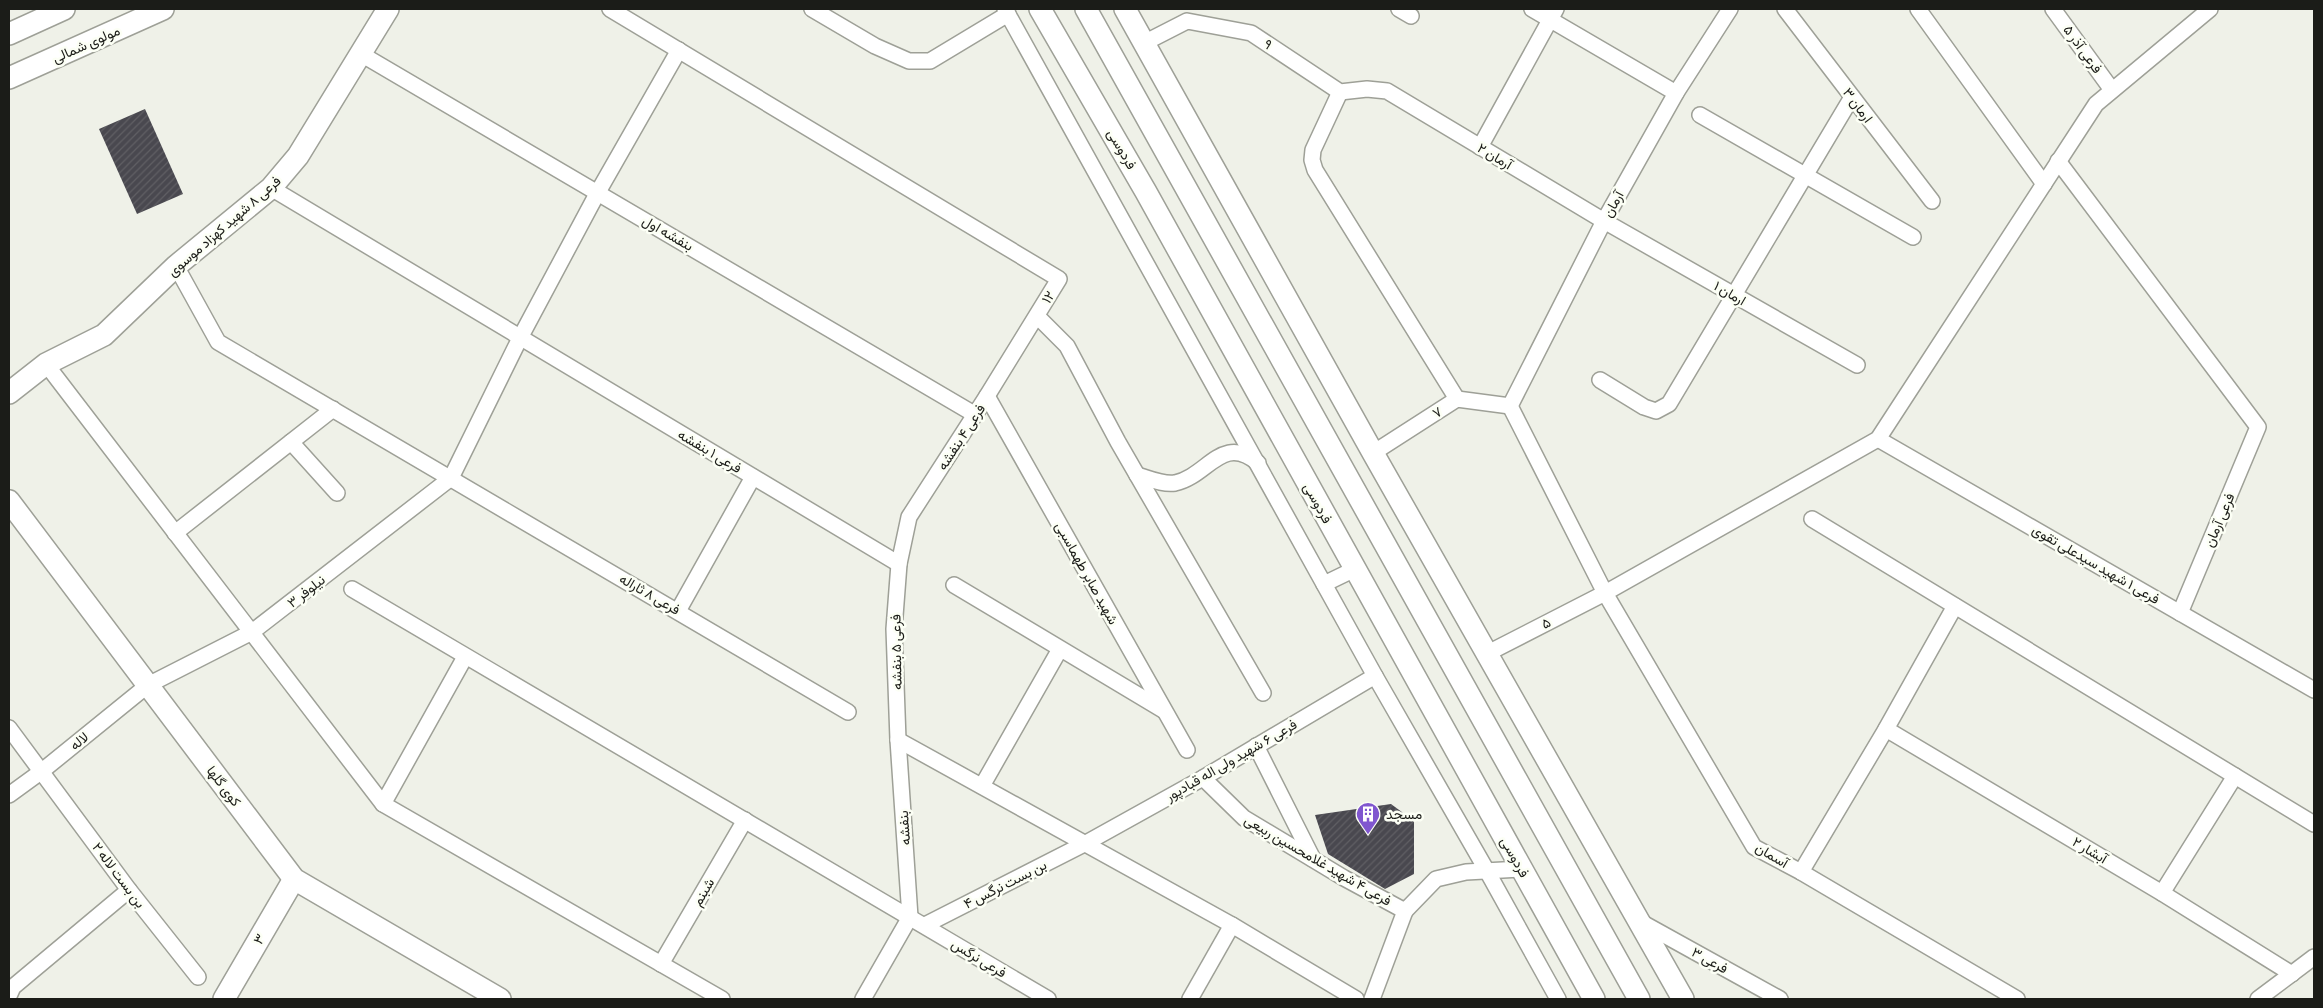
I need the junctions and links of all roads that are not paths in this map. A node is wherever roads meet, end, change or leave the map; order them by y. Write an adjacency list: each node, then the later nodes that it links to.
1 (64, 9): 17 (street)
2 (163, 9): 21 (street, مولوی شمالی)
3 (388, 9): 20 (street, فرعی ۸ شهید کهزاد موسوی)
4 (610, 9): 19 (street)
5 (812, 9): 15 (street)
6 (1040, 9): 61 (street, فردوسی)
7 (1086, 9): 120 (street)
8 (1125, 9): 18 (street)
9 (1532, 9): 16 (street)
10 (1730, 9): 24 (street, آرمان)
11 (1785, 9): 25 (street, ارمان ۳)
12 (1918, 9): 30 (street)
13 (2053, 9): 22 (street, فرعی آذر ۵)
14 (2210, 9): 22 (street)
15 (1007, 12): 52 (street)
16 (1553, 14): 24 (street); 27 (street)
17 (9, 34)
18 (1144, 43): 23 (street, ۹); 51 (street)
19 (679, 50): 32 (street); 38 (street, ۱۲)
20 (361, 54): 31 (street, فرعی ۸ شهید کهزاد موسوی); 32 (street, بنفشه اول)
21 (9, 78)
22 (2112, 90): 28 (street)
23 (1340, 92): 27 (street, آرمان ۲); 45 (street)
24 (1676, 93): 34 (street, آرمان)
25 (1852, 97): 29 (street); 33 (street, ارمان ۳)
26 (1700, 115): 29 (street)
27 (1480, 147): 34 (street, آرمان ۲)
28 (2058, 161): 30 (street); 68 (street, فرعی آرمان)
29 (1804, 176): 35 (street); 37 (street)
30 (2044, 184): 49 (street)
31 (271, 188): 36 (street, فرعی ۸ شهید کهزاد موسوی); 39 (street, فرعی ۱ بنفشه)
32 (598, 192): 39 (street); 48 (street, بنفشه اول)
33 (1932, 201)
34 (1604, 221): 37 (street, ارمان ۱); 46 (street, آرمان)
35 (1913, 237)
36 (176, 266): 40 (street, فرعی ۸ شهید کهزاد موسوی); 47 (street, فرعی ۸ ثاراله)
37 (1733, 294): 41 (street, ارمان ۱); 42 (street)
38 (1037, 316): 44 (street, فرعی ۴ بنفشه); 53 (street)
39 (520, 338): 54 (street, فرعی ۱ بنفشه); 55 (street)
40 (46, 364): 43 (street, فرعی ۸ شهید کهزاد موسوی); 59 (street)
41 (1857, 365)
42 (1600, 380)
43 (9, 393)
44 (987, 396): 48 (street, فرعی ۴ بنفشه); 77 (street, شهید صابر طهماسبی)
45 (1457, 399): 46 (street, ۷); 51 (street, ۷)
46 (1510, 406): 65 (street, آسمان)
47 (333, 409): 50 (street); 55 (street, فرعی ۸ ثاراله)
48 (974, 414): 60 (street, فرعی ۴ بنفشه)
49 (1878, 439): 65 (street, ۵); 68 (street, فرعی ۱ شهید سیدعلی تقوی)
50 (291, 442): 56 (street); 59 (street)
51 (1373, 453): 71 (street)
52 (1259, 464): 53 (street); 62 (street)
53 (1137, 475): 76 (street)
54 (753, 477): 60 (street, فرعی ۱ بنفشه); 67 (street)
55 (451, 478): 67 (street, فرعی ۸ ثاراله); 69 (street, نیلوفر ۳)
56 (336, 493)
57 (9, 501): 74 (street, کوی گلها)
58 (1812, 518): 66 (street)
59 (175, 533): 69 (street)
60 (899, 564): 81 (street, فرعی ۵ بنفشه)
61 (1355, 569): 62 (street); 94 (street, فردوسی)
62 (1324, 584): 73 (street)
63 (954, 586): 70 (street)
64 (352, 589): 72 (street, فرعی نرگس)
65 (1605, 593): 71 (street, ۵); 96 (street, آسمان)
66 (1956, 606): 80 (street); 85 (street)
67 (678, 611): 78 (street, فرعی ۸ ثاراله)
68 (2180, 613): 75 (street, فرعی ۱ شهید سیدعلی تقوی)
69 (252, 632): 74 (street, نیلوفر ۳); 89 (street)
70 (1060, 649): 77 (street); 87 (street)
71 (1488, 653): 102 (street)
72 (465, 657): 89 (street); 90 (street, فرعی نرگس)
73 (1375, 676): 82 (street, فرعی ۶ شهید ولی اله قبادپور); 95 (street)
74 (148, 685): 84 (street, لاله); 97 (street, کوی گلها)
75 (2314, 690)
76 (1262, 693)
77 (1164, 710): 83 (street, شهید صابر طهماسبی)
78 (848, 712)
79 (9, 728): 84 (street, بن بست لاله ۲)
80 (1886, 729): 96 (street); 99 (street, آبشار ۲)
81 (898, 740): 87 (street); 101 (street, بنفشه)
82 (1256, 746): 86 (street, فرعی ۶ شهید ولی اله قبادپور); 93 (street)
83 (1187, 750)
84 (42, 771): 88 (street, لاله); 98 (street, بن بست لاله ۲)
85 (2235, 776): 91 (street); 99 (street)
86 (1202, 778): 92 (street, فرعی ۶ شهید ولی اله قبادپور); 93 (street, فرعی ۴ شهید غلامحسین ربیعی)
87 (982, 786): 92 (street)
88 (9, 795)
89 (383, 804): 106 (street)
90 (745, 820): 101 (street, فرعی نرگس); 106 (street, شبنم)
91 (2314, 824)
92 (1086, 842): 103 (street); 104 (street, بن بست نرگس ۴)
93 (1312, 859): 100 (street, فرعی ۴ شهید غلامحسین ربیعی)
94 (1521, 869): 95 (street, فرعی ۴ شهید غلامحسین ربیعی); 119 (street, فردوسی)
95 (1488, 871): 100 (street, فرعی ۴ شهید غلامحسین ربیعی); 118 (street)
96 (1801, 872): 123 (street, آسمان)
97 (294, 879): 110 (street, ۳); 111 (street, کوی گلها)
98 (129, 890): 108 (street, بن بست لاله ۲); 109 (street)
99 (2162, 893): 107 (street, آبشار ۲)
100 (1405, 911): 117 (street)
101 (910, 917): 104 (street, فرعی نرگس); 113 (street)
102 (1639, 921): 121 (street); 122 (street, فرعی ۳)
103 (1232, 925): 115 (street); 116 (street)
104 (925, 926): 114 (street, فرعی نرگس)
105 (2314, 957): 107 (street)
106 (662, 964): 112 (street)
107 (2292, 974): 124 (street)
108 (198, 977)
109 (10, 985)
110 (224, 999)
111 (500, 999)
112 (722, 999)
113 (863, 999)
114 (1048, 999)
115 (1190, 999)
116 (1356, 999)
117 (1372, 999)
118 (1558, 999)
119 (1594, 999)
120 (1639, 999)
121 (1683, 999)
122 (1780, 999)
123 (2017, 999)
124 (2258, 999)

